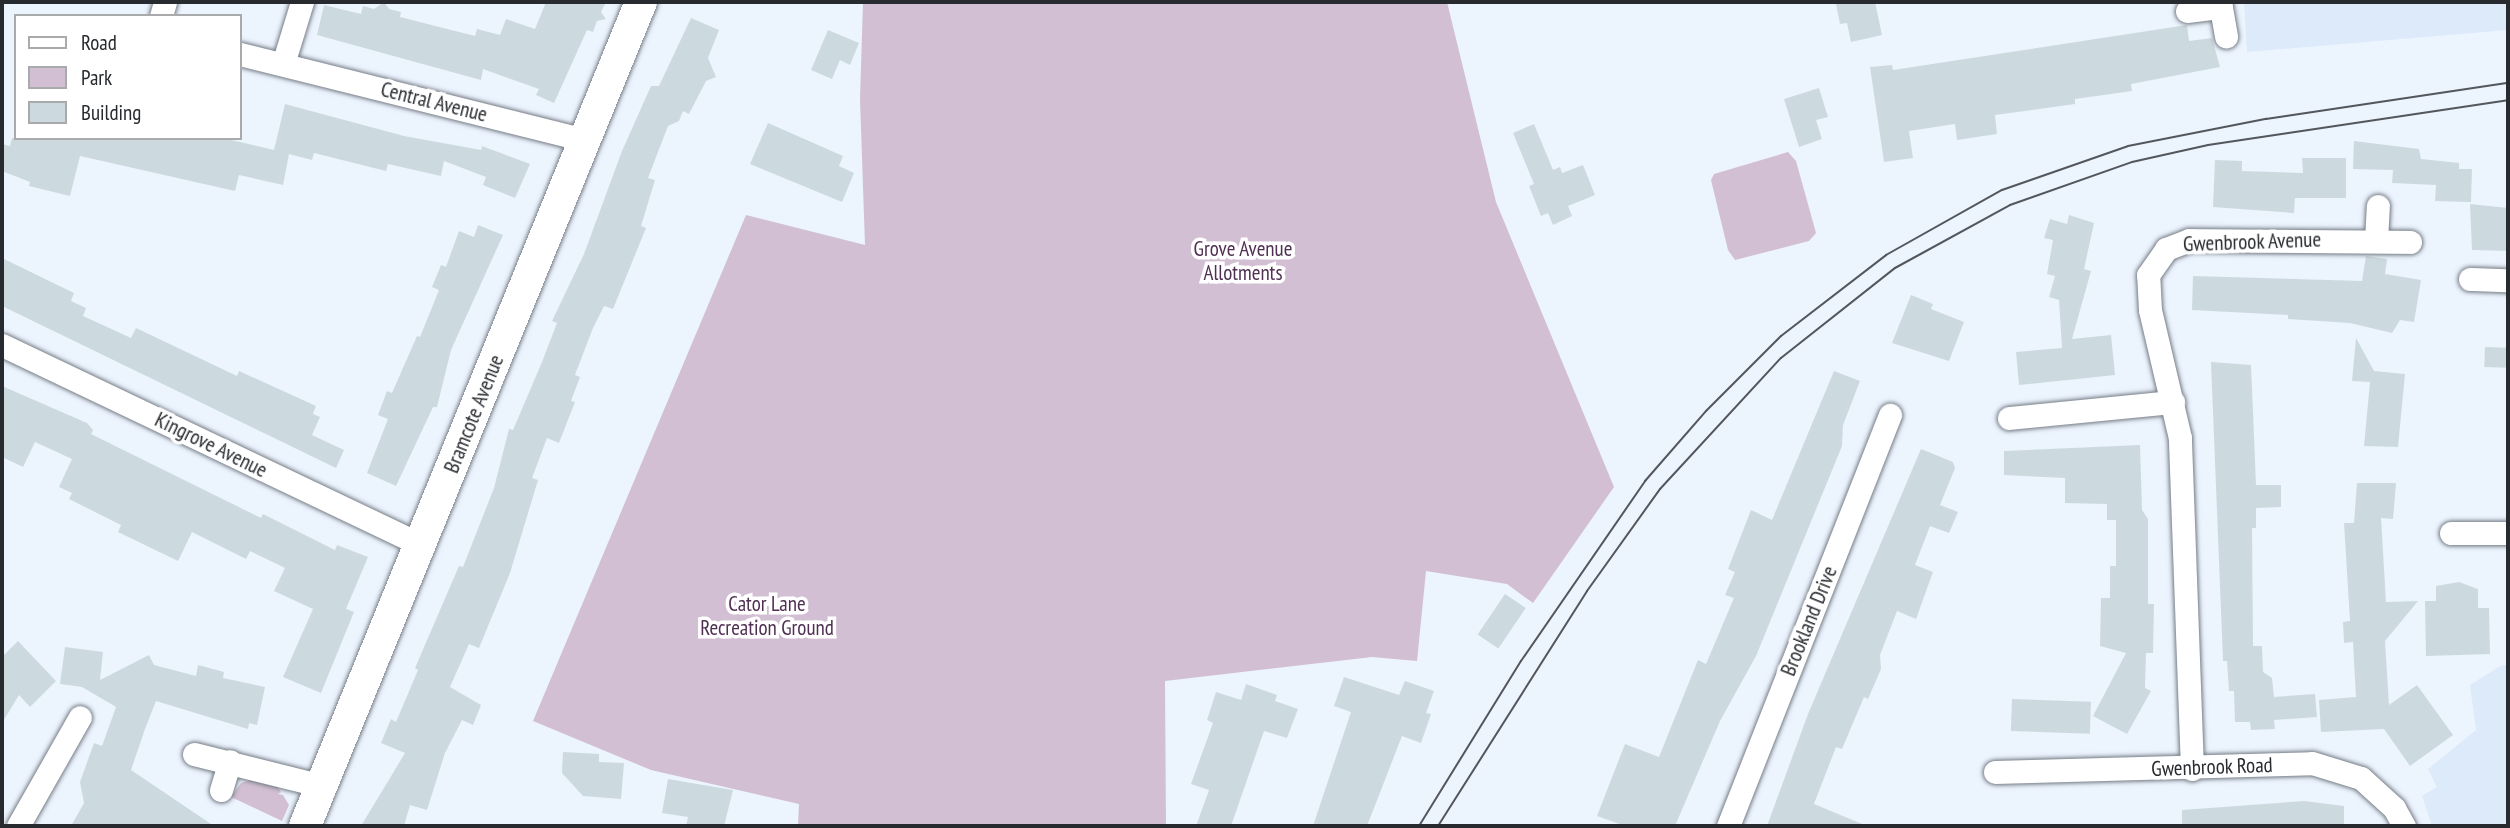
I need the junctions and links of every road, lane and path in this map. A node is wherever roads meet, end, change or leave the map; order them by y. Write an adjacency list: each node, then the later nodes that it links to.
1 (302, 2): 7 (street)
2 (641, 2): 8 (street, Bramcote Avenue)
3 (2221, 4): 4 (street); 5 (street)
4 (2187, 11)
5 (2226, 36)
6 (242, 54): 7 (street, Central Avenue)
7 (283, 64): 8 (street, Central Avenue)
8 (585, 140): 20 (street, Bramcote Avenue)
9 (2378, 206): 10 (street)
10 (2376, 241): 11 (street, Gwenbrook Avenue); 15 (street, Gwenbrook Avenue)
11 (2410, 242)
12 (2470, 279): 13 (street)
13 (2508, 280)
14 (2, 345): 20 (street, Kingrove Avenue)
15 (2173, 402): 17 (street); 24 (street, Gwenbrook Avenue)
16 (1890, 415): 30 (street, Brookland Drive)
17 (2008, 418)
18 (2451, 533): 19 (street)
19 (2508, 533)
20 (421, 545): 26 (street, Bramcote Avenue)
21 (80, 717): 28 (street)
22 (194, 754): 23 (street)
23 (230, 761): 26 (street); 27 (street)
24 (2192, 769): 25 (street, Gwenbrook Road); 31 (street, Gwenbrook Road)
25 (1995, 772)
26 (322, 786): 29 (street, Bramcote Avenue)
27 (221, 790)
28 (18, 826)
29 (305, 826)
30 (1728, 826)
31 (2404, 826)

